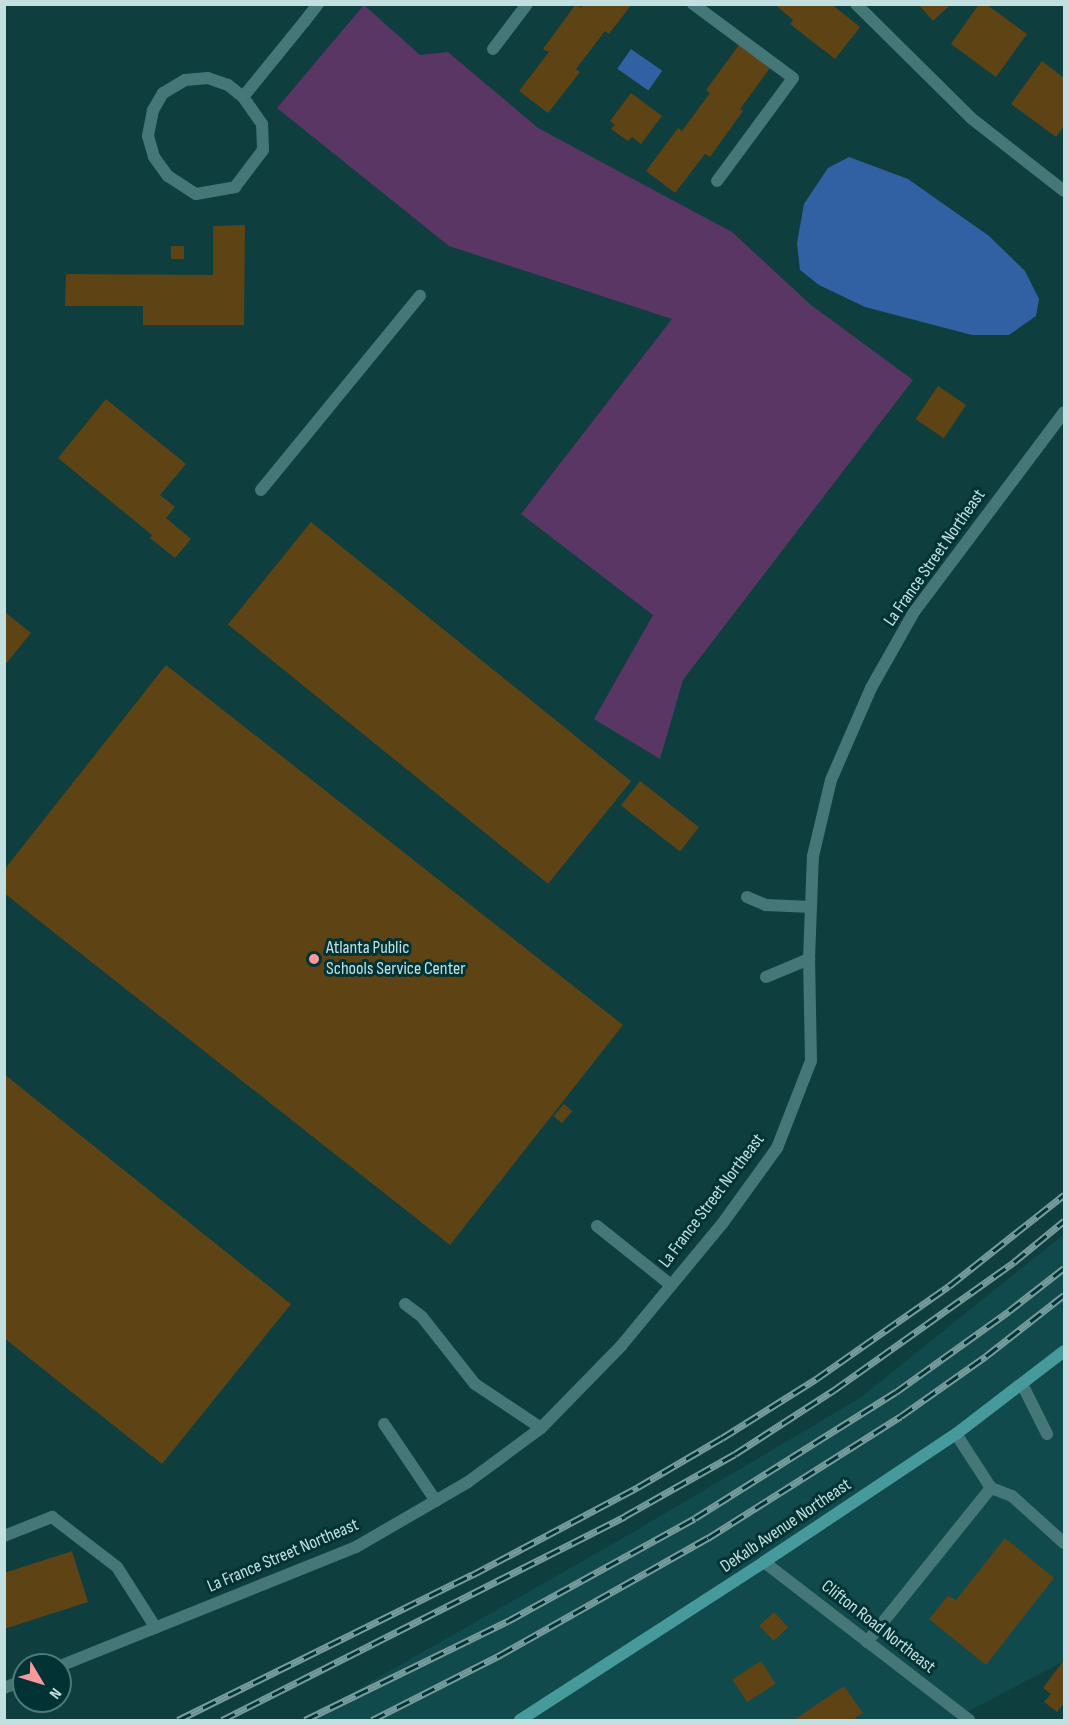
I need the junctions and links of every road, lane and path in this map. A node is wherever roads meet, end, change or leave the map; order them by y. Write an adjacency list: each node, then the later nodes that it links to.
1 (318, 4): 6 (street)
2 (526, 4): 5 (street)
3 (693, 4): 7 (street)
4 (856, 4): 8 (street)
5 (493, 49)
6 (243, 97): 6 (street)
7 (717, 181)
8 (1065, 191)
9 (420, 296): 11 (street)
10 (1065, 412): 13 (street, La France Street Northeast)
11 (261, 490)
12 (747, 897): 13 (street)
13 (811, 907): 14 (street, La France Street Northeast)
14 (809, 959): 15 (street); 17 (street, La France Street Northeast)
15 (766, 977)
16 (597, 1226): 17 (street)
17 (671, 1285): 22 (street, La France Street Northeast)
18 (405, 1304): 22 (street)
19 (1065, 1351): 20 (main road, DeKalb Avenue Northeast)
20 (1022, 1384): 23 (main road, DeKalb Avenue Northeast); 24 (street)
21 (384, 1424): 26 (street)
22 (541, 1428): 26 (street, La France Street Northeast)
23 (956, 1434): 25 (street); 29 (main road, DeKalb Avenue Northeast)
24 (1047, 1434)
25 (991, 1488): 28 (street); 31 (street)
26 (436, 1501): 30 (street, La France Street Northeast)
27 (4, 1536): 30 (street)
28 (1065, 1544)
29 (764, 1562): 31 (street, Clifton Road Northeast); 33 (main road, DeKalb Avenue Northeast)
30 (156, 1628): 32 (street, La France Street Northeast)
31 (867, 1642): 34 (street, Clifton Road Northeast)
32 (72, 1661)
33 (520, 1720)
34 (969, 1720)

